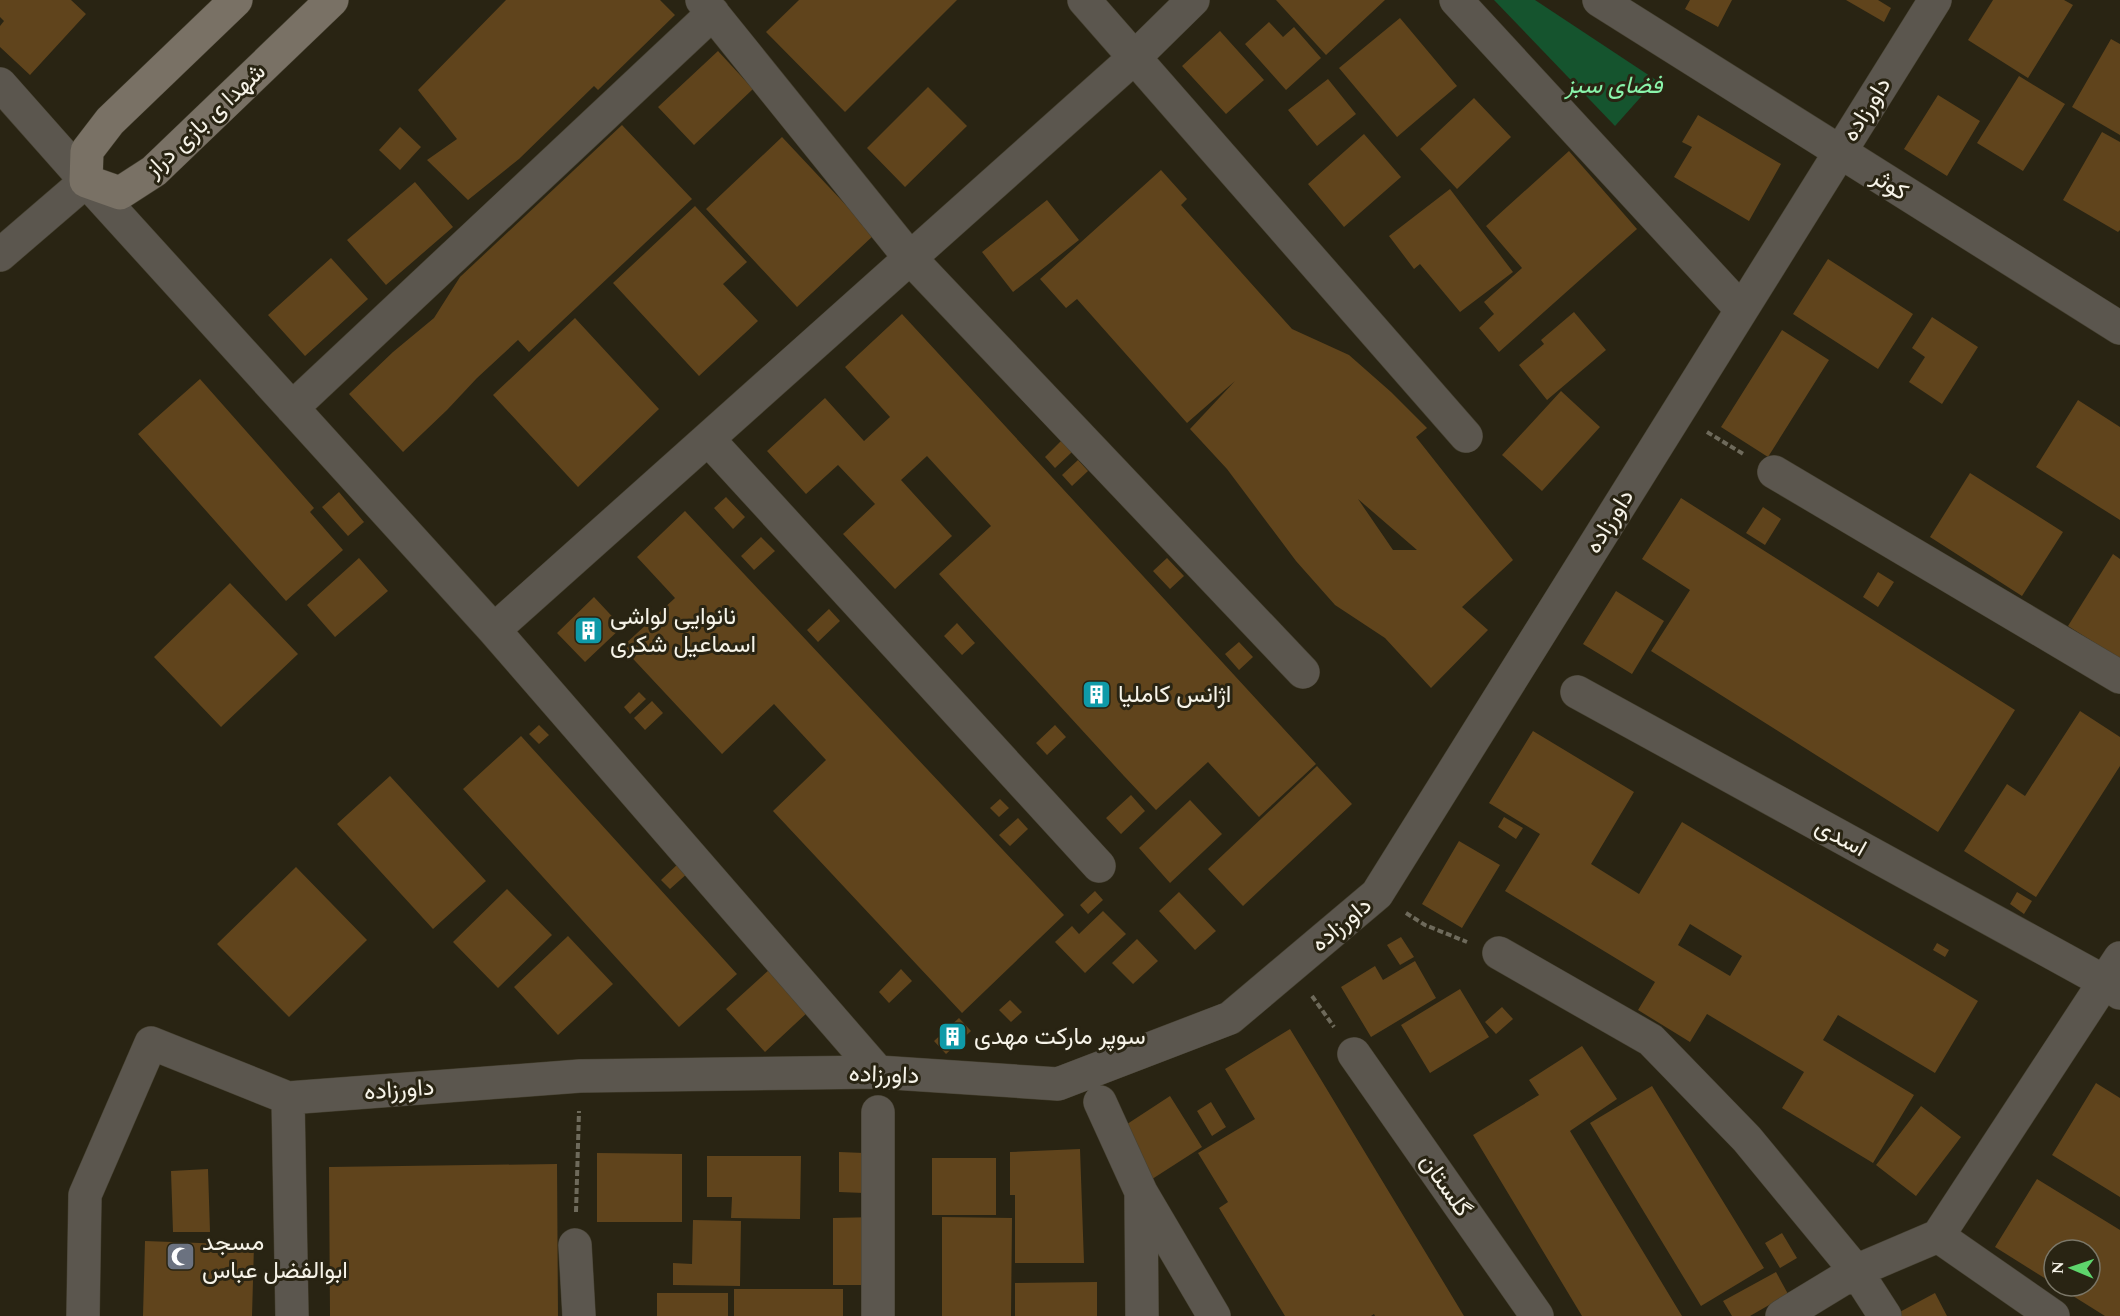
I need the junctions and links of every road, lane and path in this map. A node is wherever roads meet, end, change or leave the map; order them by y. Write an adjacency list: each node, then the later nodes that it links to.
1 (236, 0): 12 (street)
2 (332, 0): 12 (street, شهدا ی بازی دراز)
3 (1084, 0): 9 (street)
4 (1193, 0): 9 (street)
5 (1456, 0): 15 (street)
6 (1599, 0): 11 (street, کوثر)
7 (1935, 0): 11 (street, داورزاده)
8 (707, 6): 14 (street); 17 (street)
9 (1135, 57): 14 (street); 19 (street)
10 (0, 84): 12 (street)
11 (1839, 152): 15 (street, داورزاده); 16 (street, کوثر)
12 (86, 181): 13 (street); 17 (street)
13 (0, 255)
14 (910, 258): 20 (street); 23 (street)
15 (1741, 309): 18 (street, داورزاده)
16 (2120, 328)
17 (292, 408): 22 (street)
18 (1676, 413): 21 (path); 27 (street, داورزاده)
19 (1466, 436)
20 (708, 439): 22 (street); 26 (street)
21 (1774, 472): 24 (street)
22 (494, 630): 32 (street)
23 (1303, 672)
24 (2120, 677)
25 (1577, 692): 30 (street, اسدی)
26 (1099, 866)
27 (1377, 894): 28 (path); 29 (street, داورزاده)
28 (1498, 953): 40 (street)
29 (1291, 967): 31 (path); 32 (street, داورزاده)
30 (2115, 978): 38 (street)
31 (1354, 1054): 47 (street, گلستان)
32 (878, 1072): 33 (street, داورزاده)
33 (580, 1076): 34 (street, داورزاده); 39 (path)
34 (288, 1098): 41 (street); 42 (street)
35 (1100, 1102): 37 (street)
36 (878, 1112): 44 (street)
37 (1141, 1192): 45 (street); 46 (street)
38 (1938, 1236): 40 (street); 50 (street)
39 (575, 1245): 43 (street)
40 (1856, 1271): 48 (street); 49 (street)
41 (83, 1316)
42 (292, 1316)
43 (579, 1316)
44 (878, 1316)
45 (1142, 1316)
46 (1214, 1316)
47 (1537, 1316)
48 (1782, 1316)
49 (1885, 1316)
50 (2053, 1316)

